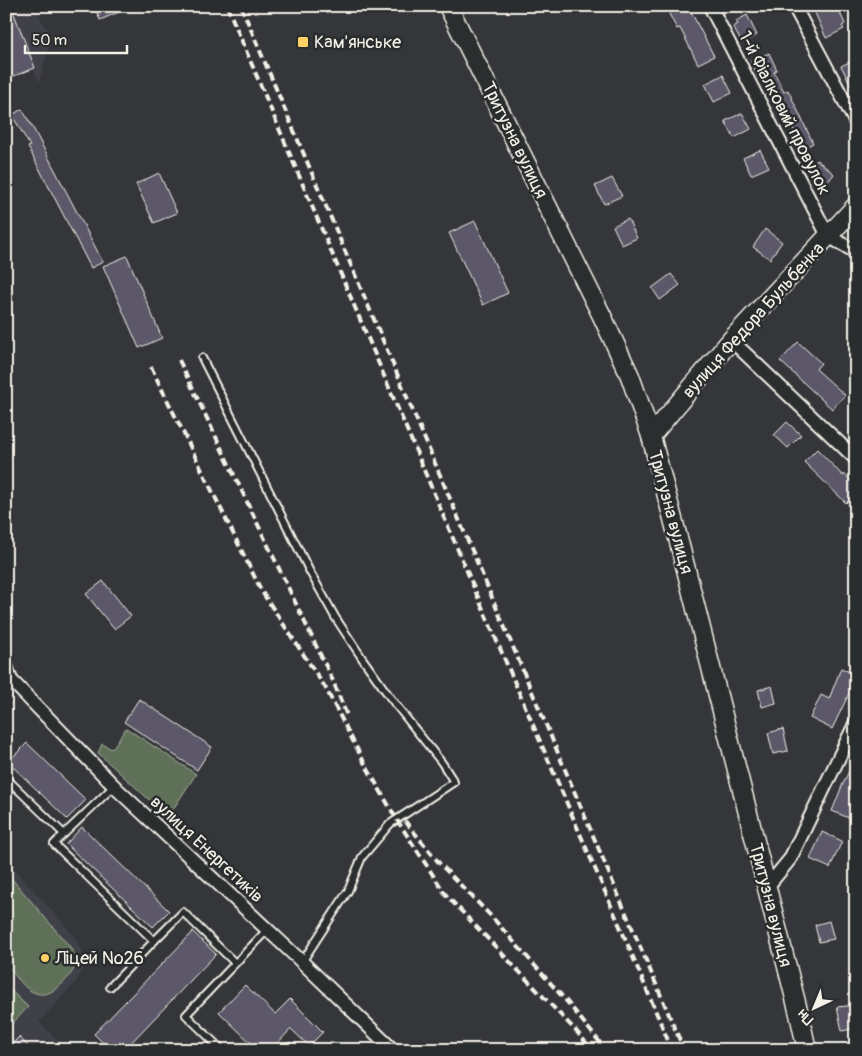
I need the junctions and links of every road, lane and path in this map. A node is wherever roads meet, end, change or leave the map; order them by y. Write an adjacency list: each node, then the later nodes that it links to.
1 (448, 6): 10 (street, Тритузна вулиця)
2 (710, 6): 6 (street, 1-й Фіалковий провулок)
3 (794, 6): 4 (street)
4 (856, 123)
5 (856, 206): 6 (street, вулиця Федора Бульбенка)
6 (828, 236): 7 (street); 8 (street, вулиця Федора Бульбенка)
7 (856, 252)
8 (731, 340): 10 (street, вулиця Федора Бульбенка); 11 (street)
9 (202, 358): 22 (lane)
10 (651, 436): 19 (street, Тритузна вулиця)
11 (856, 459)
12 (6, 666): 13 (street, вулиця Енергетиків)
13 (9, 682): 15 (path); 17 (street, вулиця Енергетиків)
14 (856, 722): 19 (street)
15 (6, 734)
16 (6, 778): 18 (lane)
17 (114, 786): 18 (lane); 20 (street, вулиця Енергетиків)
18 (64, 834): 21 (lane)
19 (767, 887): 27 (street, Тритузна вулиця)
20 (267, 930): 22 (street, вулиця Енергетиків); 23 (lane)
21 (154, 941): 23 (lane); 24 (lane)
22 (302, 962): 25 (street, вулиця Енергетиків)
23 (235, 964): 26 (lane)
24 (110, 987)
25 (391, 1049)
26 (222, 1050)
27 (806, 1050)

